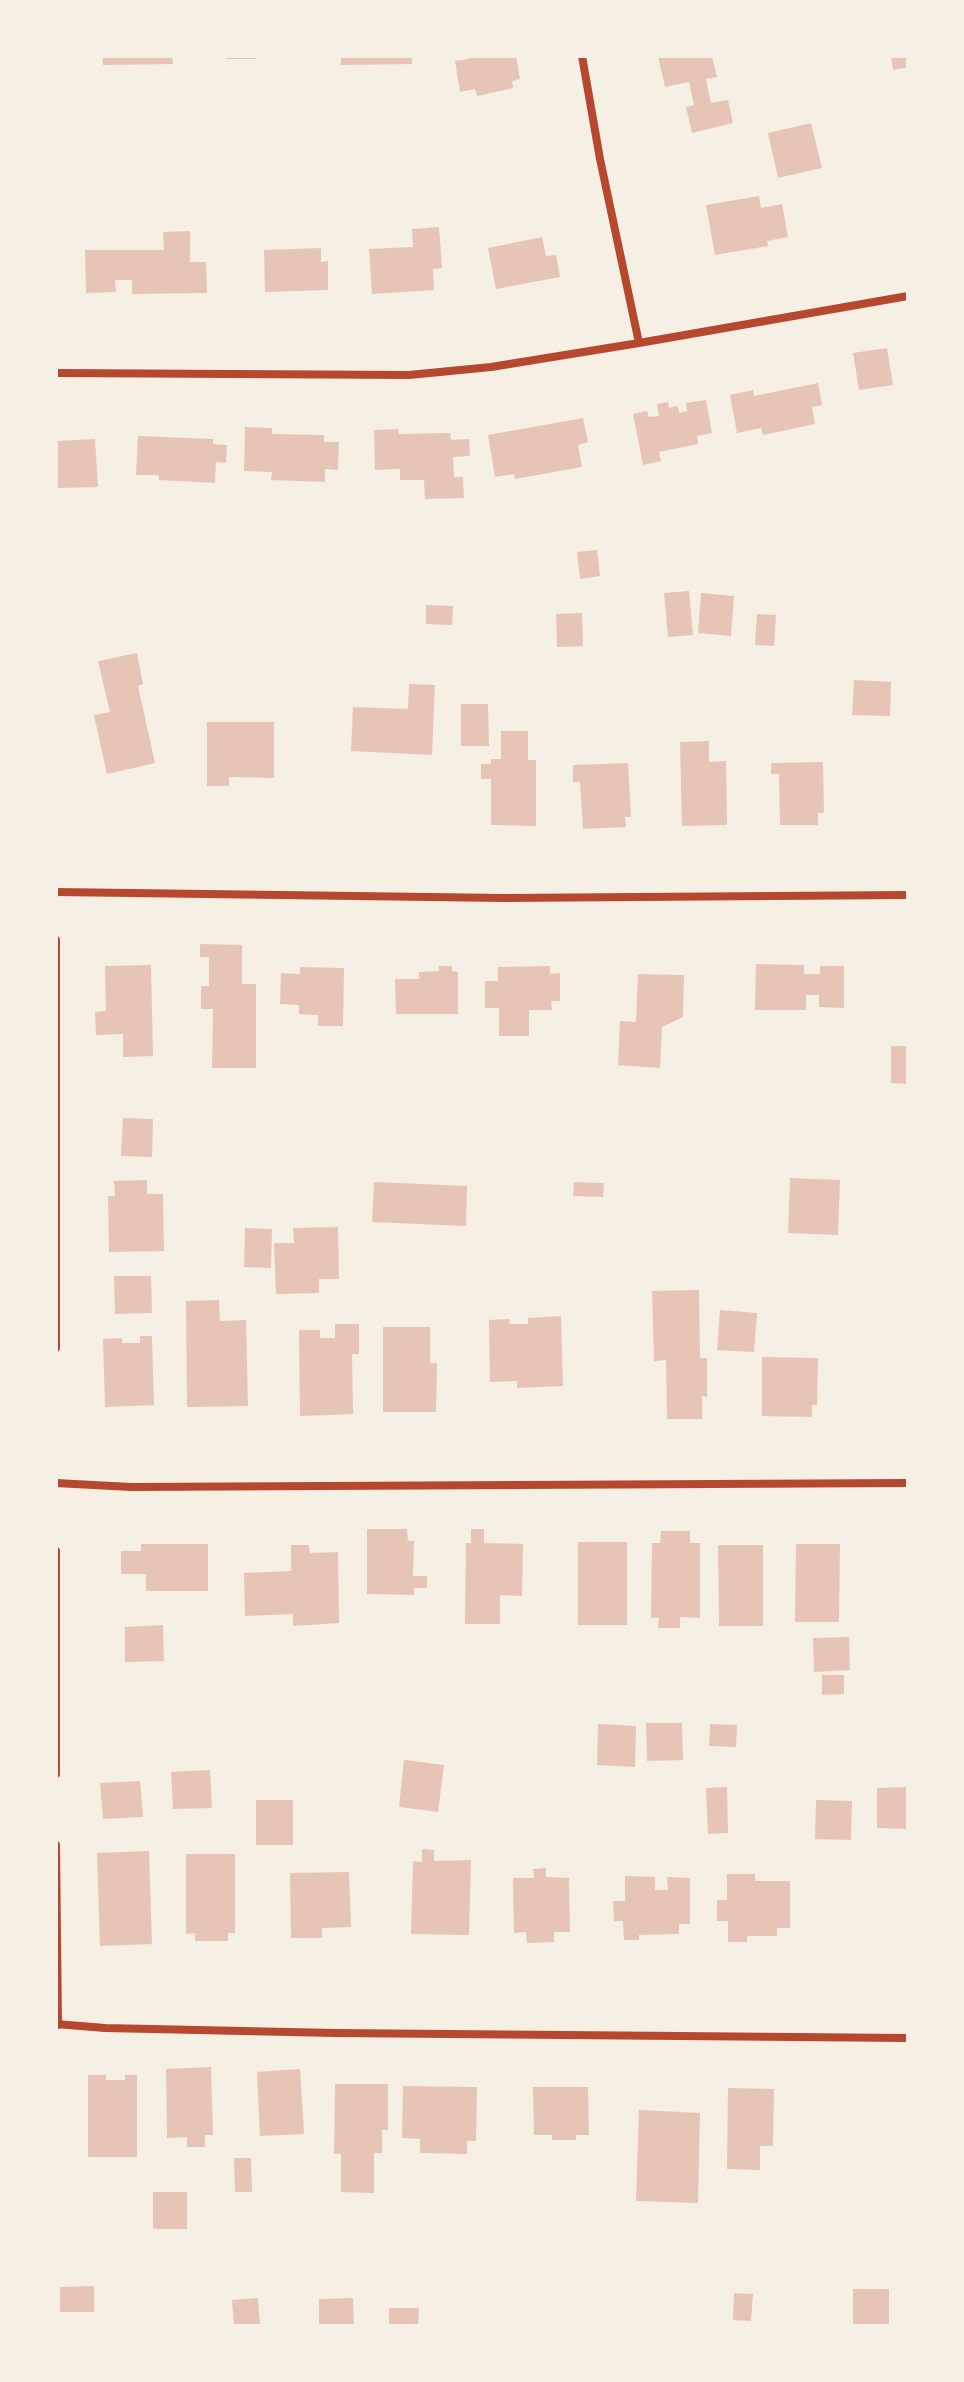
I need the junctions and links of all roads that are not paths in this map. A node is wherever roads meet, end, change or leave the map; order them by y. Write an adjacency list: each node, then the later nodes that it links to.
1 (582, 56): 3 (street)
2 (908, 296): 3 (street)
3 (639, 343): 4 (street)
4 (56, 373)
5 (56, 892): 6 (street)
6 (908, 895)
7 (56, 940): 8 (street)
8 (57, 1143): 9 (street)
9 (56, 1348)
10 (56, 1483): 11 (street)
11 (908, 1483)
12 (56, 1551): 13 (street)
13 (56, 1774)
14 (56, 1845): 15 (street)
15 (57, 2024): 16 (street)
16 (908, 2038)

